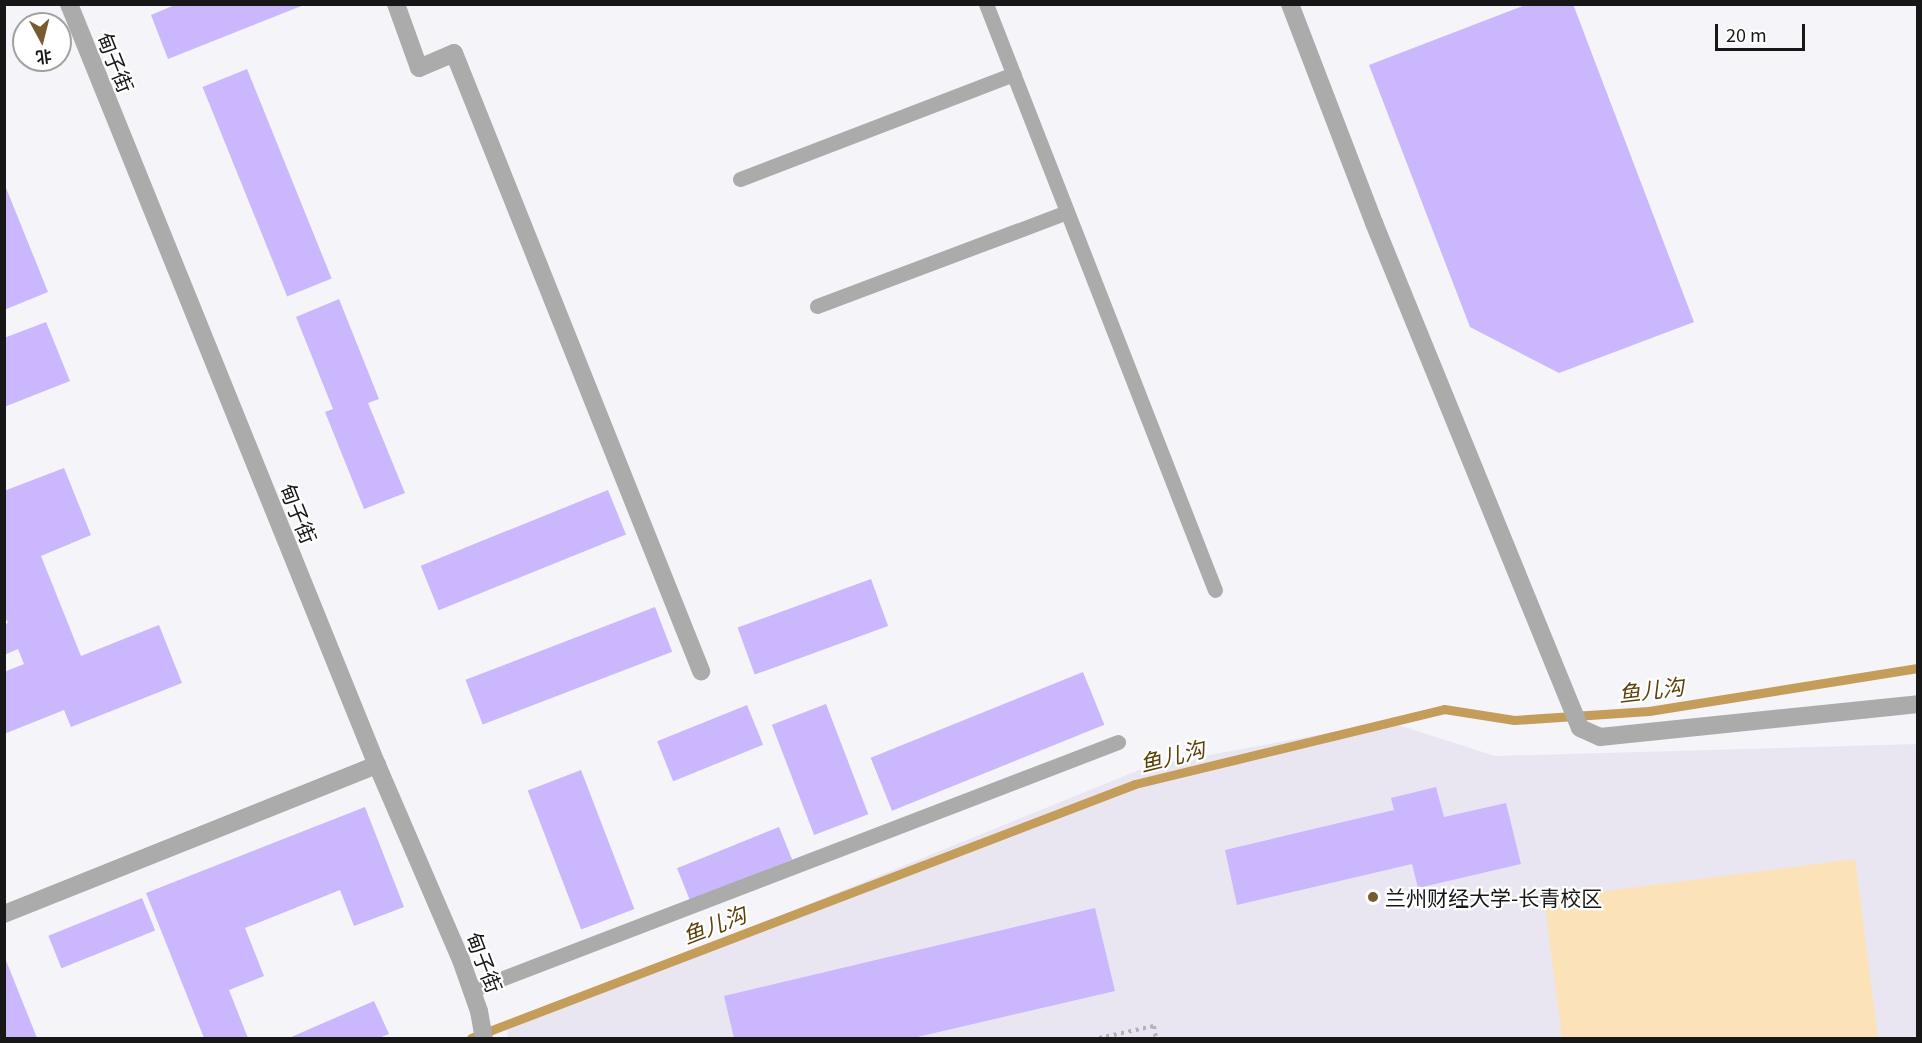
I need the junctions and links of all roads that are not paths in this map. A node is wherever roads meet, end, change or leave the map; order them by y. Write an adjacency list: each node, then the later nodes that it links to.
1 (69, 4): 13 (street, 甸子街)
2 (396, 4): 10 (street)
3 (986, 4): 5 (lane)
4 (1290, 4): 11 (street)
5 (1014, 74): 6 (lane); 7 (lane)
6 (740, 179)
7 (1067, 212): 8 (lane); 9 (lane)
8 (818, 306)
9 (1215, 590)
10 (701, 671)
11 (1917, 704)
12 (1118, 742): 15 (lane)
13 (377, 765): 14 (street); 15 (street, 甸子街)
14 (4, 914)
15 (472, 990): 16 (street, 甸子街)
16 (484, 1038)

